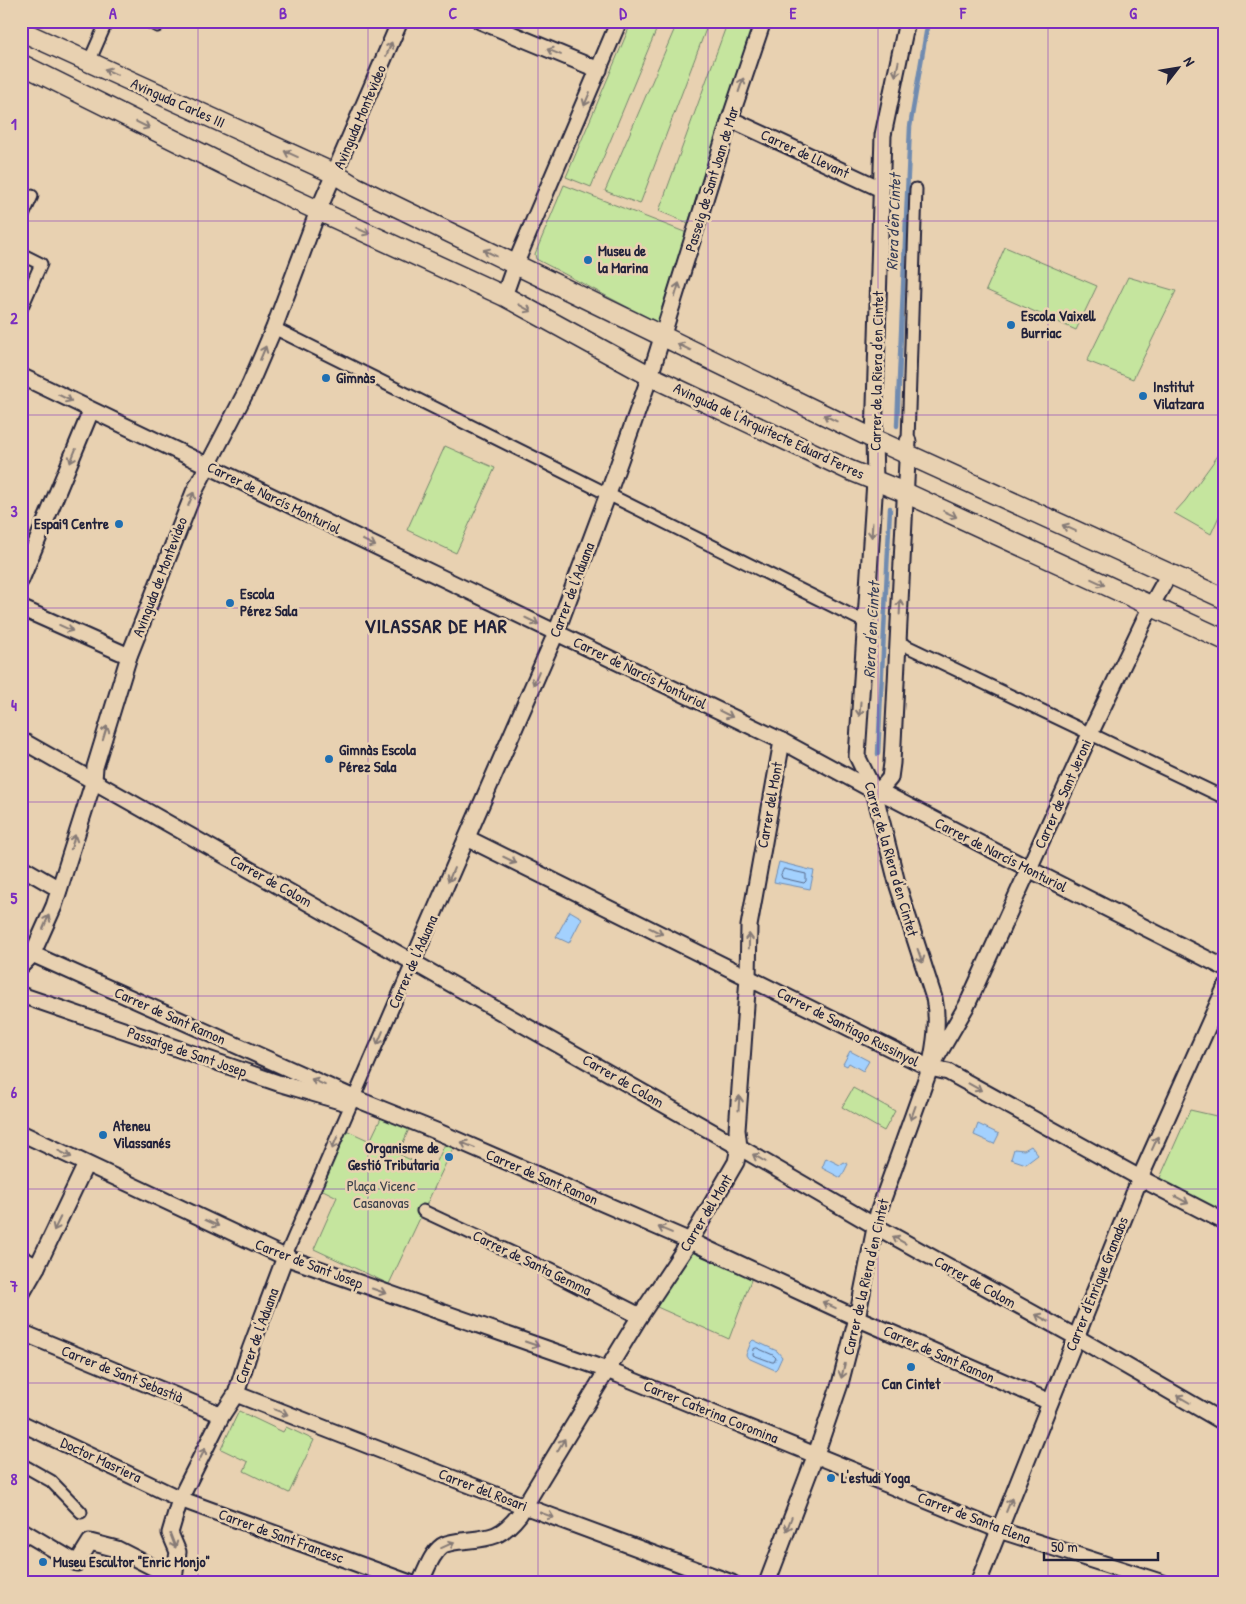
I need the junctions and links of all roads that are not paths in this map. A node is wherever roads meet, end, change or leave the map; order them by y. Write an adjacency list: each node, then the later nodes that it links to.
1 (107, 21): 8 (street)
2 (400, 21): 12 (street, Avinguda Montevideo, one-way to 2)
3 (480, 21): 10 (street, one-way to 3)
4 (619, 21): 10 (street)
5 (762, 21): 11 (street, Passeig de Sant Joan de Mar, one-way to 5)
6 (907, 21): 13 (street, Carrer de la Riera d'en Cintet, one-way to 13)
7 (21, 31): 8 (street, Avinguda Carles III)
8 (89, 62): 12 (street, Avinguda Carles III, one-way to 8)
9 (21, 64): 16 (street, one-way to 16)
10 (599, 70): 19 (street, one-way to 19)
11 (730, 119): 13 (street, Carrer de Llevant); 23 (street, Passeig de Sant Joan de Mar, one-way to 11)
12 (335, 174): 16 (street, Avinguda Montevideo); 19 (street, one-way to 12)
13 (881, 189): 27 (street, Carrer de la Riera d'en Cintet)
14 (916, 189): 28 (street, Carrer de la Riera d'en Cintet)
15 (32, 196): 17 (street)
16 (318, 211): 20 (street, Avinguda de l'Arquitecte Eduard Ferres, one-way to 20); 22 (street, Avinguda de Montevideo)
17 (21, 220)
18 (21, 254): 21 (street)
19 (514, 265): 20 (street); 23 (street)
20 (504, 296): 25 (street, Avinguda de l'Arquitecte Eduard Ferres, one-way to 25)
21 (21, 309)
22 (274, 328): 29 (street, Avinguda de Montevideo, one-way to 22); 32 (street)
23 (663, 336): 25 (street, Carrer de l'Aduana); 27 (street, one-way to 23)
24 (21, 376): 26 (street, Carrer de Narcís Monturiol, one-way to 26)
25 (650, 376): 30 (street, Avinguda de l'Arquitecte Eduard Ferres); 32 (street, Carrer de l'Aduana)
26 (91, 411): 29 (street, Carrer de Narcís Monturiol); 34 (street, one-way to 34)
27 (874, 439): 28 (street); 30 (street, Carrer de la Riera d'en Cintet)
28 (908, 448): 31 (street, Carrer de la Riera d'en Cintet); 33 (street, one-way to 28)
29 (206, 465): 39 (street, Carrer de Narcís Monturiol, one-way to 39); 42 (street, Avinguda de Montevideo, one-way to 29)
30 (875, 481): 31 (street, Avinguda de l'Arquitecte Eduard Ferres); 38 (street, Carrer de la Riera d'en Cintet, one-way to 38)
31 (906, 493): 36 (street, Avinguda de l'Arquitecte Eduard Ferres, one-way to 36); 41 (street, Carrer de la Riera d'en Cintet, one-way to 31)
32 (608, 494): 38 (street); 39 (street, Carrer de l'Aduana)
33 (1169, 574): 35 (street); 36 (street, Carrer de Sant Jeroni)
34 (21, 580)
35 (1225, 599)
36 (1151, 606): 40 (street, Avinguda de l'Arquitecte Eduard Ferres); 43 (street, Carrer de Sant Jeroni)
37 (21, 608): 42 (street, one-way to 42)
38 (867, 623): 47 (street, Carrer de la Riera d'en Cintet, one-way to 47)
39 (556, 633): 45 (street, Carrer de Narcís Monturiol, one-way to 45); 49 (street, Carrer de l'Aduana, one-way to 49)
40 (1225, 640)
41 (898, 642): 43 (street); 47 (street, Carrer de la Riera d'en Cintet)
42 (129, 656): 46 (street, Avinguda de Montevideo, one-way to 42)
43 (1090, 734): 48 (street); 51 (street, Carrer de Sant Jeroni)
44 (21, 740): 46 (street, Carrer de Colom)
45 (782, 741): 47 (street, Carrer de Narcís Monturiol); 56 (street, Carrer del Mont, one-way to 45)
46 (94, 780): 52 (street, Avinguda de Montevideo, one-way to 46); 54 (street, Carrer de Colom)
47 (877, 791): 51 (street, Carrer de Narcís Monturiol); 59 (street, Carrer de la Riera d'en Cintet, one-way to 59)
48 (1225, 798)
49 (467, 838): 54 (street, Carrer de l'Aduana, one-way to 54); 56 (street, Carrer de Santiago Russinyol, one-way to 56)
50 (21, 867): 52 (street)
51 (1029, 870): 55 (street, Carrer de Narcís Monturiol); 59 (street, Carrer de Sant Jeroni)
52 (59, 889): 53 (street, Avinguda de Montevideo, one-way to 52)
53 (25, 957): 60 (street, Carrer de Sant Ramon, one-way to 53)
54 (412, 961): 60 (street, Carrer de l'Aduana, one-way to 60); 62 (street, Carrer de Colom)
55 (1225, 968)
56 (748, 977): 59 (street, Carrer de Santiago Russinyol); 62 (street, Carrer del Mont, one-way to 56)
57 (1225, 988): 64 (street, Carrer d'Enrique Granados, one-way to 57)
58 (21, 995): 60 (street, Passatge de Sant Josep)
59 (930, 1068): 64 (street, Carrer de Santiago Russinyol, one-way to 64); 67 (street, Carrer de la Riera d'en Cintet, one-way to 67)
60 (354, 1098): 68 (street, Carrer de Sant Ramon, one-way to 60); 69 (street, Carrer de l'Aduana, one-way to 69)
61 (21, 1133): 63 (street, Carrer de Sant Josep, one-way to 63)
62 (739, 1147): 67 (street, Carrer de Colom, one-way to 62); 68 (street, Carrer del Mont)
63 (86, 1164): 69 (street, Carrer de Sant Josep, one-way to 69); 71 (street, one-way to 71)
64 (1140, 1178): 66 (street, Carrer de Santiago Russinyol, one-way to 66); 77 (street, Carrer d'Enrique Granados)
65 (423, 1211): 72 (street, Carrer de Santa Gemma)
66 (1225, 1222)
67 (875, 1226): 75 (street, Carrer de la Riera d'en Cintet); 77 (street, Carrer de Colom, one-way to 67)
68 (690, 1241): 74 (street, Carrer del Mont); 75 (street, Carrer de Sant Ramon, one-way to 68)
69 (285, 1257): 78 (street, Carrer de Sant Josep, one-way to 78); 79 (street, Carrer de l'Aduana)
70 (21, 1258): 71 (street)
71 (37, 1266): 73 (street)
72 (549, 1270): 74 (street, Carrer de Santa Gemma)
73 (21, 1295)
74 (640, 1316): 78 (street, Carrer del Mont)
75 (857, 1318): 80 (street, Carrer de Sant Ramon); 84 (street, Carrer de la Riera d'en Cintet, one-way to 84)
76 (21, 1332): 81 (street, Carrer de Sant Sebastià)
77 (1076, 1337): 80 (street, Carrer d'Enrique Granados); 82 (street, Carrer de Colom, one-way to 77)
78 (607, 1370): 84 (street, Carrer Caterina Coromina); 87 (street, Carrer del Mont, one-way to 78)
79 (236, 1394): 81 (street, Carrer de l'Aduana); 87 (street, Carrer del Rosari, one-way to 87)
80 (1050, 1402): 90 (street, Carrer d'Enrique Granados, one-way to 80)
81 (222, 1415): 86 (street, Carrer de l'Aduana, one-way to 81)
82 (1225, 1423)
83 (21, 1424): 86 (street, Doctor Masriera)
84 (816, 1454): 90 (street, Carrer de Santa Elena); 95 (street, Carrer de la Riera d'en Cintet, one-way to 95)
85 (21, 1464): 88 (street)
86 (180, 1499): 91 (street, Carrer de l'Aduana, one-way to 91); 92 (street, Carrer de Sant Francesc)
87 (524, 1506): 93 (street, Carrer del Mont, one-way to 87); 94 (street, Carrer del Rosari, one-way to 94)
88 (81, 1512)
89 (21, 1530): 91 (street)
90 (999, 1530): 96 (street, Carrer d'Enrique Granados); 97 (street, Carrer de Santa Elena)
91 (173, 1580)
92 (410, 1583)
93 (420, 1583)
94 (732, 1583)
95 (767, 1583)
96 (978, 1583)
97 (1163, 1583)

